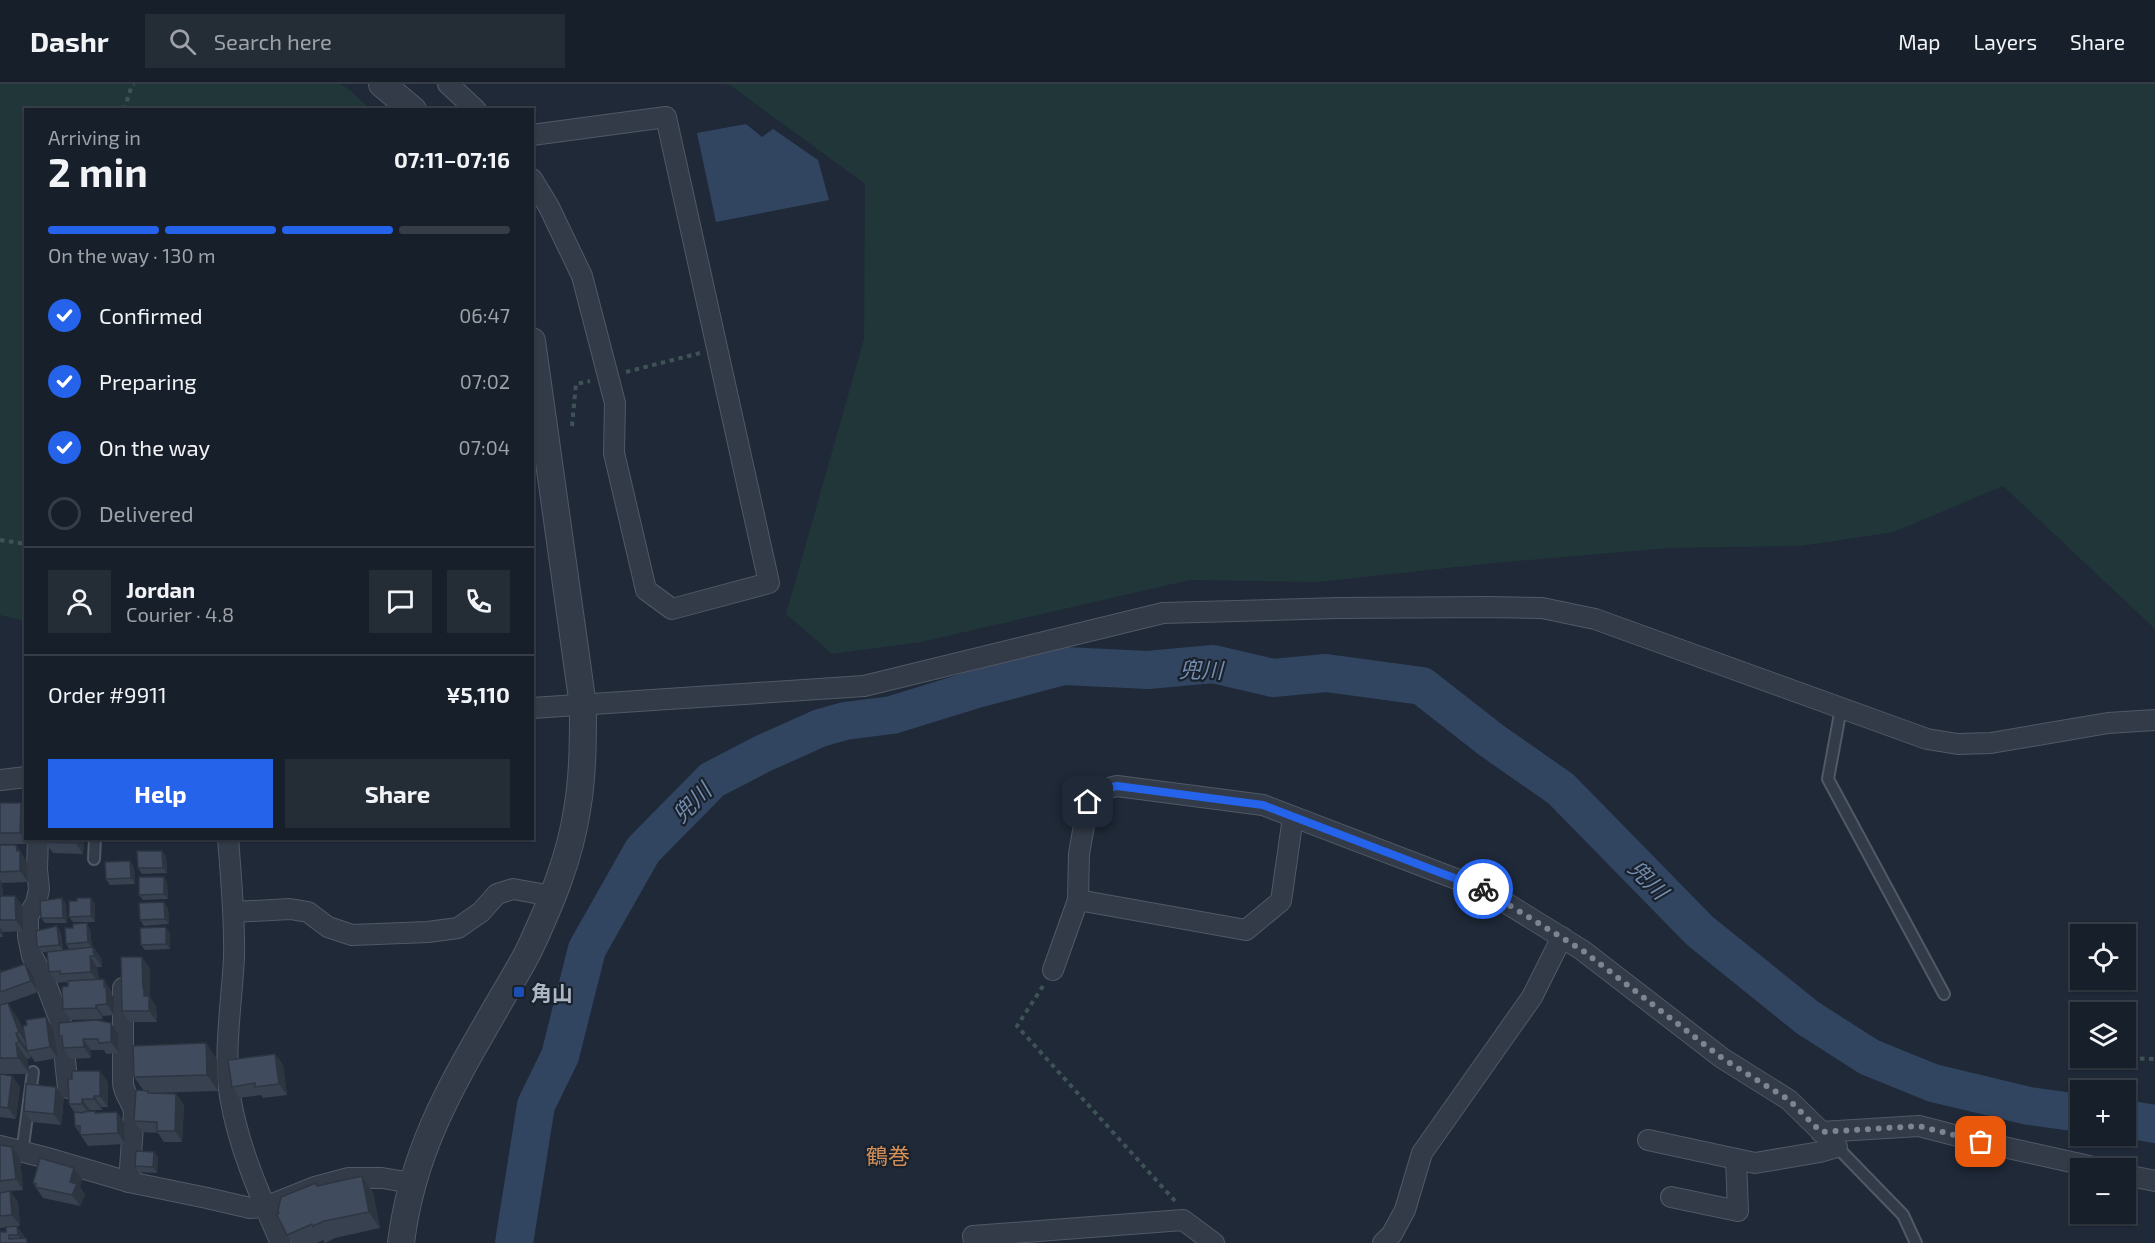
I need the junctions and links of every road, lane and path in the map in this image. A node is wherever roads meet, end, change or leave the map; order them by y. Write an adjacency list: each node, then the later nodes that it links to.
1 (134, 84): 4 (path)
2 (382, 84): 5 (street)
3 (448, 84): 6 (street)
4 (125, 108)
5 (411, 108)
6 (474, 108)
7 (534, 135): 9 (street)
8 (534, 182): 11 (street)
9 (718, 349): 11 (path); 11 (street)
10 (534, 355): 15 (street)
11 (608, 376): 12 (path)
12 (572, 426)
13 (0, 540): 14 (path)
14 (24, 544)
15 (583, 706): 16 (street); 17 (street); 26 (street)
16 (534, 708)
17 (1841, 708): 18 (street); 32 (lane)
18 (2155, 720)
19 (24, 777): 20 (street)
20 (0, 780)
21 (1293, 817): 27 (street); 27 (street); 29 (street)
22 (38, 840): 36 (street)
23 (95, 840): 25 (lane)
24 (228, 840): 28 (street)
25 (94, 859)
26 (552, 897): 28 (street); 47 (street)
27 (1078, 900): 30 (street)
28 (234, 912): 49 (street)
29 (1562, 937): 37 (street); 55 (street)
30 (1053, 970): 50 (path)
31 (123, 980): 46 (street)
32 (1944, 994)
33 (2136, 1058): 34 (path)
34 (2155, 1059)
35 (33, 1072): 41 (lane)
36 (68, 1088)
37 (1821, 1132): 40 (street); 43 (street)
38 (1648, 1140): 42 (street)
39 (0, 1146): 41 (street)
40 (1837, 1147): 42 (street); 56 (lane)
41 (22, 1153): 46 (street)
42 (1736, 1159): 48 (street)
43 (2070, 1162)
44 (2136, 1177): 45 (street)
45 (2155, 1181)
46 (129, 1182): 49 (street)
47 (412, 1183): 49 (street); 52 (street)
48 (1671, 1197)
49 (265, 1206): 51 (street)
50 (1183, 1220): 53 (street); 54 (street)
51 (281, 1243)
52 (401, 1243)
53 (974, 1243)
54 (1214, 1243)
55 (1383, 1243)
56 (1916, 1243)

